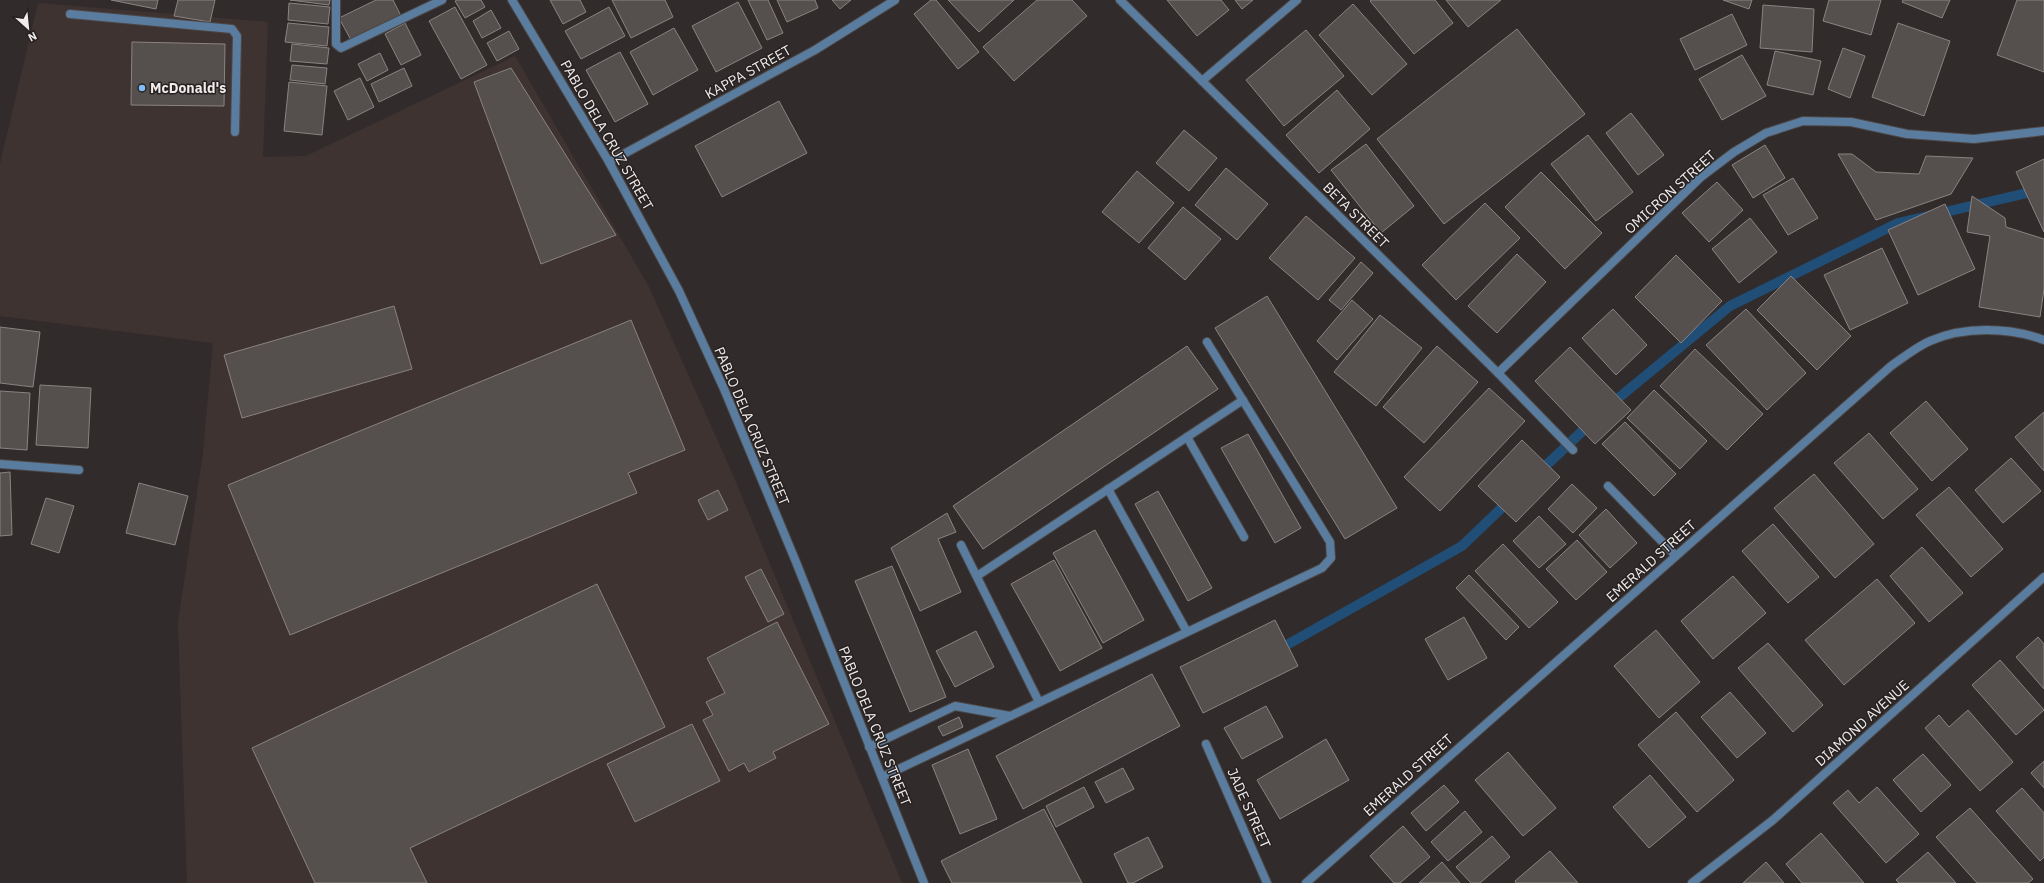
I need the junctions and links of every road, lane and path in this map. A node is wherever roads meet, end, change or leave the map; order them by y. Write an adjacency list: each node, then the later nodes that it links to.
1 (336, 0): 2 (street)
2 (442, 0)
3 (512, 0): 11 (street, PABLO DELA CRUZ STREET)
4 (895, 0): 11 (street, KAPPA STREET)
5 (1120, 0): 8 (street, BETA STREET)
6 (1297, 0): 8 (street)
7 (70, 14): 10 (street)
8 (1202, 81): 14 (street, BETA STREET)
9 (2044, 131): 14 (street, OMICRON STREET)
10 (235, 132)
11 (609, 162): 31 (street, PABLO DELA CRUZ STREET)
12 (2044, 340): 24 (street, EMERALD STREET)
13 (1208, 342): 15 (street)
14 (1498, 373): 17 (street, BETA STREET)
15 (1243, 400): 16 (street); 27 (street)
16 (1187, 436): 21 (street); 22 (street)
17 (1573, 450)
18 (0, 464): 19 (street)
19 (79, 470)
20 (1608, 486): 24 (street)
21 (1108, 489): 25 (street); 27 (street)
22 (1244, 537)
23 (961, 545): 25 (street)
24 (1676, 556): 35 (street, EMERALD STREET)
25 (977, 576): 28 (street)
26 (2044, 577): 36 (street, DIAMOND AVENUE)
27 (1187, 632): 28 (street)
28 (1039, 702): 29 (street)
29 (1010, 716): 31 (street); 32 (street)
30 (1206, 744): 34 (street, JADE STREET)
31 (869, 747): 32 (street, PABLO DELA CRUZ STREET)
32 (882, 777): 33 (street, PABLO DELA CRUZ STREET)
33 (924, 883)
34 (1267, 883)
35 (1306, 883)
36 (1692, 883)

